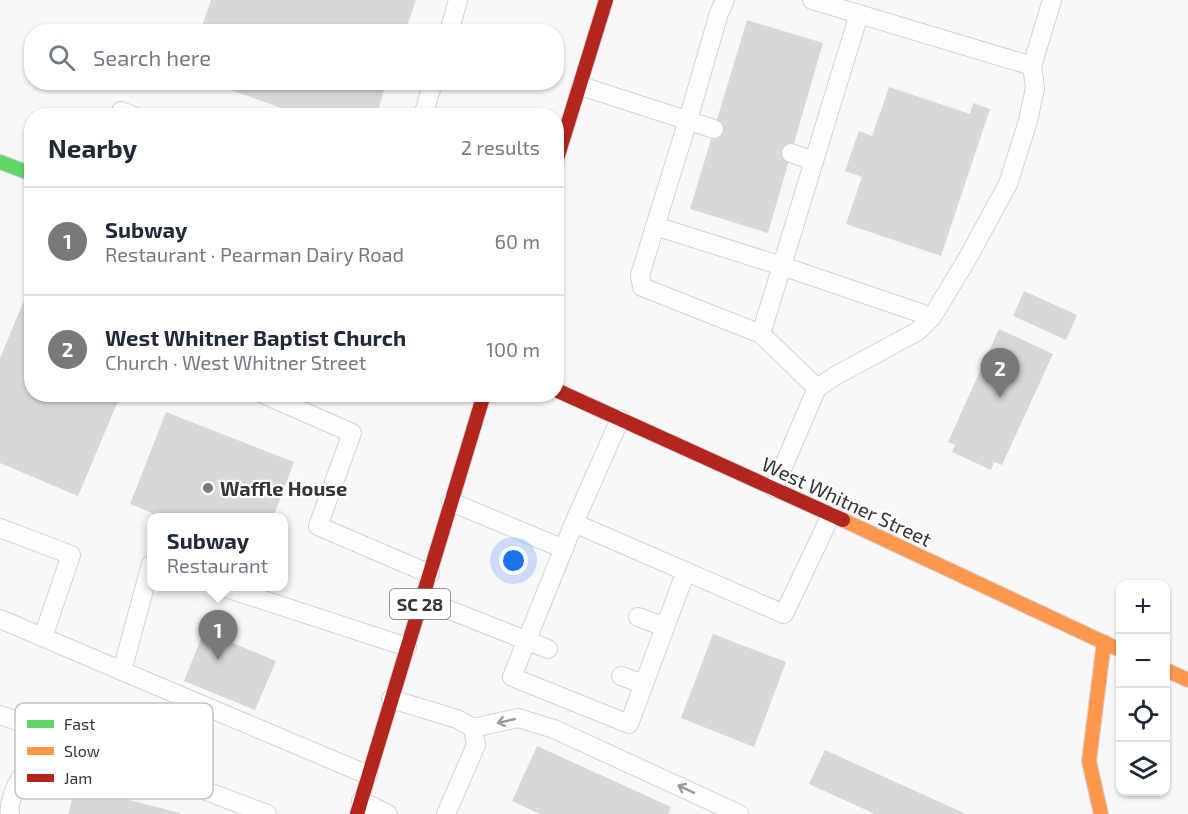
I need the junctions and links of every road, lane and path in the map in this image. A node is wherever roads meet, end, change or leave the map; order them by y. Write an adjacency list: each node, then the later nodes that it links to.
1 (458, 0): 7 (lane)
2 (606, 0): 9 (main road)
3 (724, 0): 12 (lane)
4 (812, 0): 6 (lane)
5 (1052, 0): 8 (lane)
6 (859, 14): 8 (lane); 16 (lane)
7 (451, 24)
8 (1032, 66): 21 (lane)
9 (581, 86): 12 (lane); 14 (main road)
10 (431, 90): 11 (lane)
11 (425, 108)
12 (688, 120): 13 (lane); 19 (lane)
13 (714, 129)
14 (564, 138)
15 (791, 153): 16 (lane)
16 (814, 160): 20 (lane)
17 (0, 162): 18 (main road)
18 (24, 171)
19 (655, 226): 20 (lane); 22 (lane)
20 (782, 267): 21 (lane); 22 (lane)
21 (932, 317): 23 (lane)
22 (761, 334): 23 (lane)
23 (817, 388): 28 (lane)
24 (564, 394): 27 (main road, West Whitner Street)
25 (281, 402): 35 (lane)
26 (482, 402): 29 (main road, SC 28)
27 (620, 419): 28 (main road, West Whitner Street); 31 (lane)
28 (774, 488): 30 (main road, West Whitner Street)
29 (452, 502): 33 (lane); 35 (main road, SC 28)
30 (831, 515): 34 (lane); 44 (main road, West Whitner Street)
31 (574, 523): 33 (lane); 34 (lane)
32 (0, 528): 42 (lane)
33 (564, 549): 43 (lane)
34 (686, 571): 41 (lane)
35 (430, 574): 38 (main road, SC 28)
36 (147, 579): 48 (lane)
37 (235, 591): 45 (lane)
38 (422, 599): 43 (lane); 45 (main road, SC 28)
39 (638, 617): 41 (lane)
40 (0, 619): 42 (lane)
41 (665, 627): 52 (lane)
42 (43, 637): 48 (lane)
43 (527, 640): 47 (lane); 52 (lane)
44 (1104, 642): 46 (main road, West Whitner Street); 69 (main road)
45 (407, 647): 53 (main road, SC 28)
46 (1116, 648)
47 (548, 649)
48 (122, 671): 54 (lane)
49 (1170, 672): 51 (main road)
50 (621, 675): 52 (lane)
51 (1188, 680)
52 (643, 684)
53 (391, 699): 58 (lane); 59 (main road, SC 28)
54 (198, 703)
55 (213, 709): 59 (lane)
56 (0, 715): 57 (lane)
57 (15, 720)
58 (473, 728): 67 (lane); 68 (lane, one-way to 58)
59 (368, 775): 62 (main road, SC 28)
60 (15, 791): 64 (lane)
61 (213, 797): 63 (lane)
62 (359, 808): 66 (lane)
63 (245, 810): 65 (lane)
64 (10, 814)
65 (267, 814)
66 (388, 814)
67 (446, 814)
68 (739, 814)
69 (1101, 814)

